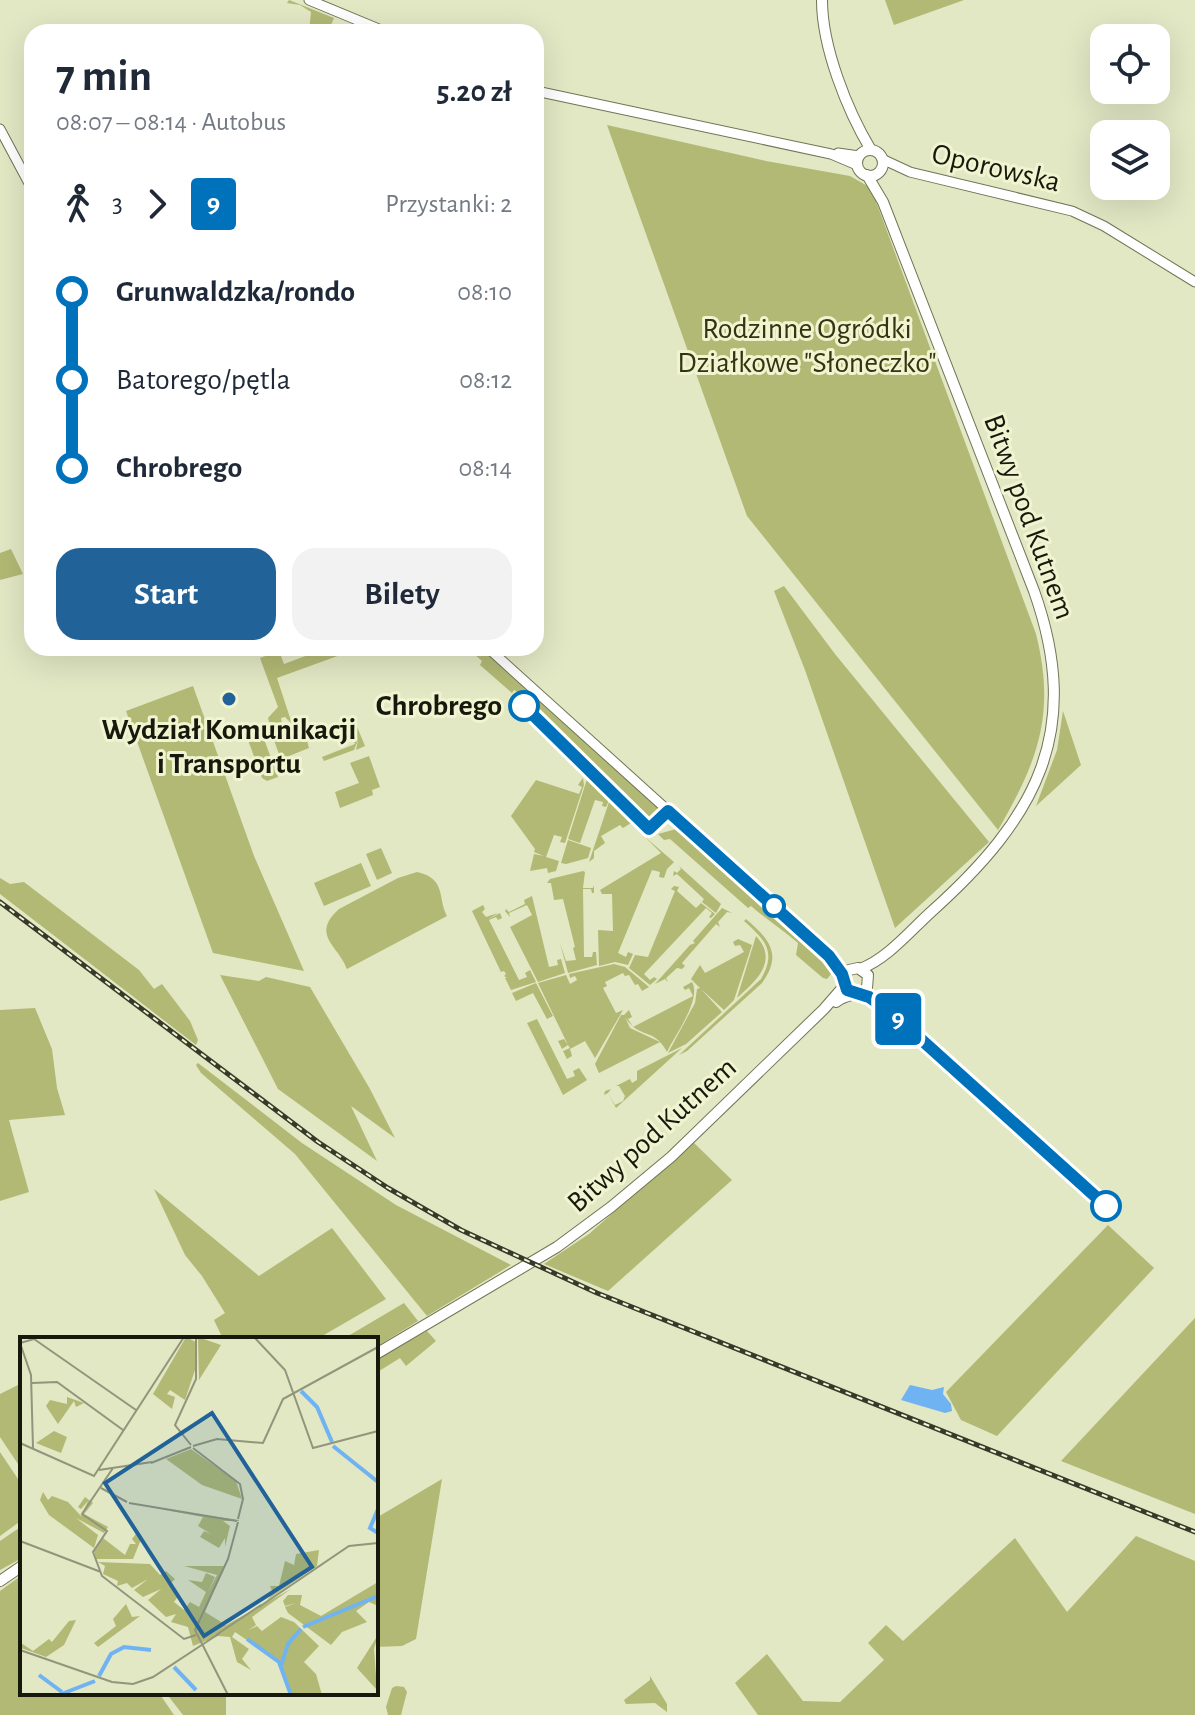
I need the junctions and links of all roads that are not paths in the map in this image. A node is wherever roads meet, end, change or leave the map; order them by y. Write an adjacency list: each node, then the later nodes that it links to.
1 (309, 0): 3 (street)
2 (822, 0): 6 (main road)
3 (367, 24)
4 (544, 93): 6 (street)
5 (0, 129): 8 (street)
6 (862, 156): 7 (main road); 9 (main road, Bitwy pod Kutnem)
7 (881, 167): 9 (main road); 10 (main road, Bitwy pod Kutnem); 11 (street, Oporowska)
8 (24, 174)
9 (867, 175): 10 (main road, Bitwy pod Kutnem)
10 (883, 202): 13 (main road, Bitwy pod Kutnem)
11 (1195, 282)
12 (497, 656): 14 (street)
13 (890, 949): 15 (main road, Bitwy pod Kutnem); 16 (main road, Bitwy pod Kutnem)
14 (829, 956): 15 (street); 17 (street)
15 (857, 968): 16 (main road); 17 (main road, Bitwy pod Kutnem)
16 (868, 978): 17 (main road, Bitwy pod Kutnem)
17 (847, 986): 18 (main road, Bitwy pod Kutnem)
18 (378, 1353)
19 (20, 1567): 20 (main road)
20 (0, 1581)

